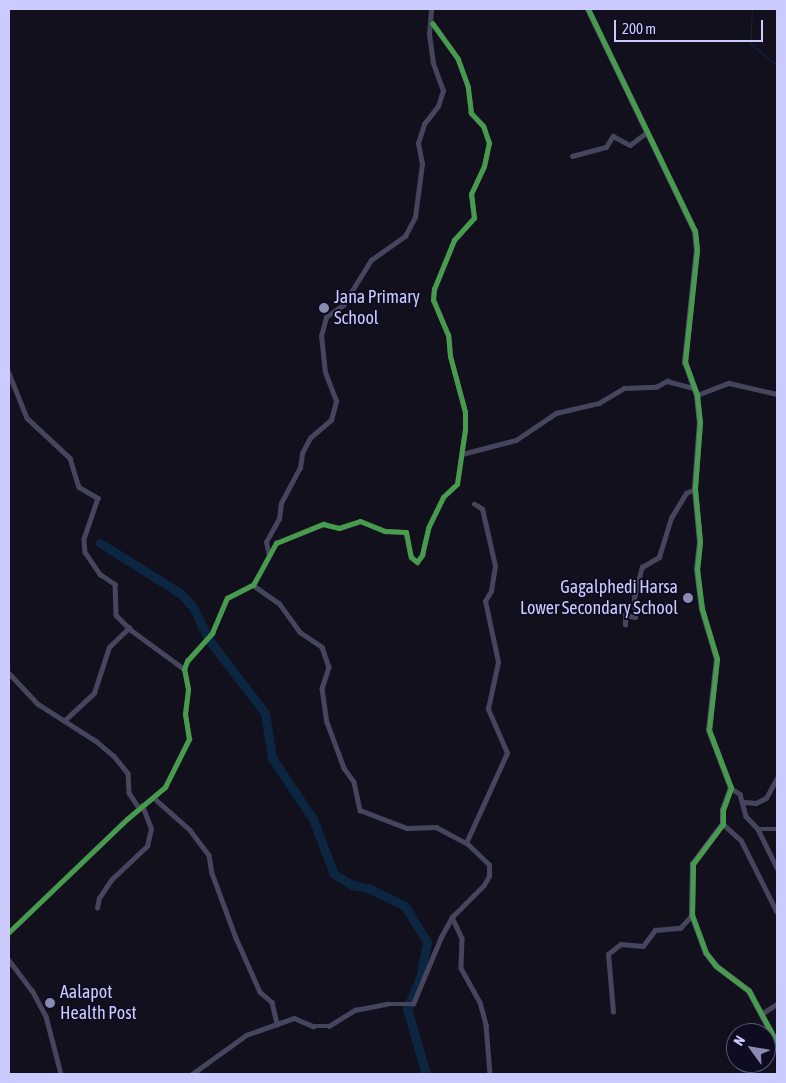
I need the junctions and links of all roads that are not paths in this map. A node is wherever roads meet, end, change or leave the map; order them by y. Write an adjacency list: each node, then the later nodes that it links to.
1 (431, 9): 3 (street)
2 (588, 9): 4 (street)
3 (432, 23): 9 (street); 12 (street)
4 (646, 133): 5 (street); 7 (street)
5 (572, 156)
6 (9, 373): 15 (street)
7 (696, 391): 8 (street); 9 (street); 10 (street)
8 (777, 394)
9 (462, 454): 12 (street)
10 (695, 489): 14 (street); 20 (street)
11 (474, 504): 27 (street)
12 (269, 556): 13 (street)
13 (253, 585): 16 (street); 27 (street)
14 (625, 625)
15 (129, 628): 16 (street); 18 (street)
16 (184, 669): 21 (street)
17 (9, 673): 18 (street)
18 (64, 721): 23 (street)
19 (777, 778): 22 (street)
20 (731, 788): 22 (street); 24 (street)
21 (154, 798): 23 (street); 38 (street)
22 (744, 802): 25 (street)
23 (140, 807): 29 (street); 33 (street)
24 (722, 824): 30 (street); 31 (street)
25 (758, 829): 26 (street); 28 (street)
26 (777, 829)
27 (466, 843): 32 (street)
28 (777, 868)
29 (97, 908)
30 (777, 912)
31 (692, 915): 36 (street); 37 (street)
32 (452, 917): 38 (street); 42 (street)
33 (9, 932)
34 (9, 960): 40 (street)
35 (777, 1004): 37 (street)
36 (613, 1012)
37 (763, 1013): 39 (street)
38 (277, 1024): 41 (street)
39 (777, 1043)
40 (61, 1074)
41 (192, 1074)
42 (490, 1074)

